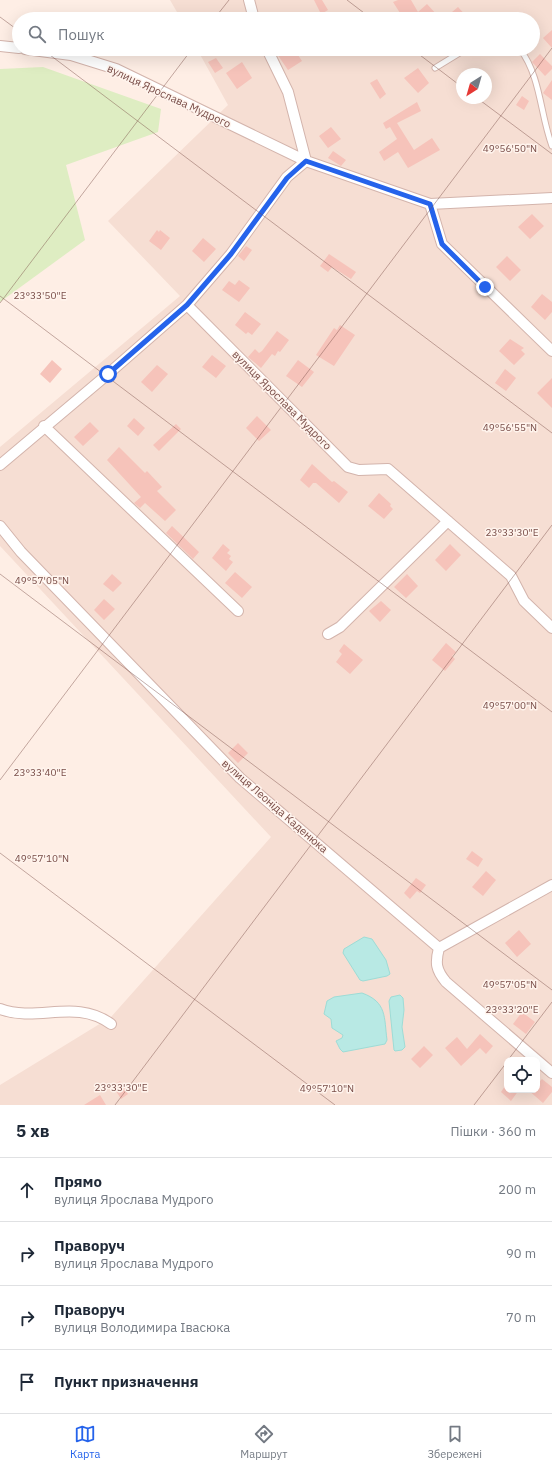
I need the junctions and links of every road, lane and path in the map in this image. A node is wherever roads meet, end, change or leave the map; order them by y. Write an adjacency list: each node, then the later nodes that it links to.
1 (249, 0): 2 (street)
2 (252, 12)
3 (1, 46): 4 (street)
4 (12, 47)
5 (74, 56): 11 (street, вулиця Ярослава Мудрого)
6 (270, 56): 11 (street)
7 (455, 56): 9 (lane)
8 (524, 56): 10 (lane)
9 (435, 68)
10 (552, 146)
11 (306, 161): 13 (street, вулиця Ярослава Мудрого); 14 (street)
12 (552, 198): 13 (street, вулиця Ярослава Мудрого)
13 (430, 204): 15 (street)
14 (187, 305): 16 (street); 18 (street, вулиця Ярослава Мудрого)
15 (552, 351)
16 (44, 426): 17 (street); 20 (street)
17 (0, 464)
18 (448, 521): 21 (street); 22 (street)
19 (0, 526): 24 (street, вулиця Леоніда Каденюка)
20 (238, 611)
21 (552, 628)
22 (328, 634)
23 (552, 886): 24 (street)
24 (439, 948): 27 (street)
25 (0, 1009): 26 (street)
26 (111, 1024)
27 (552, 1073)

